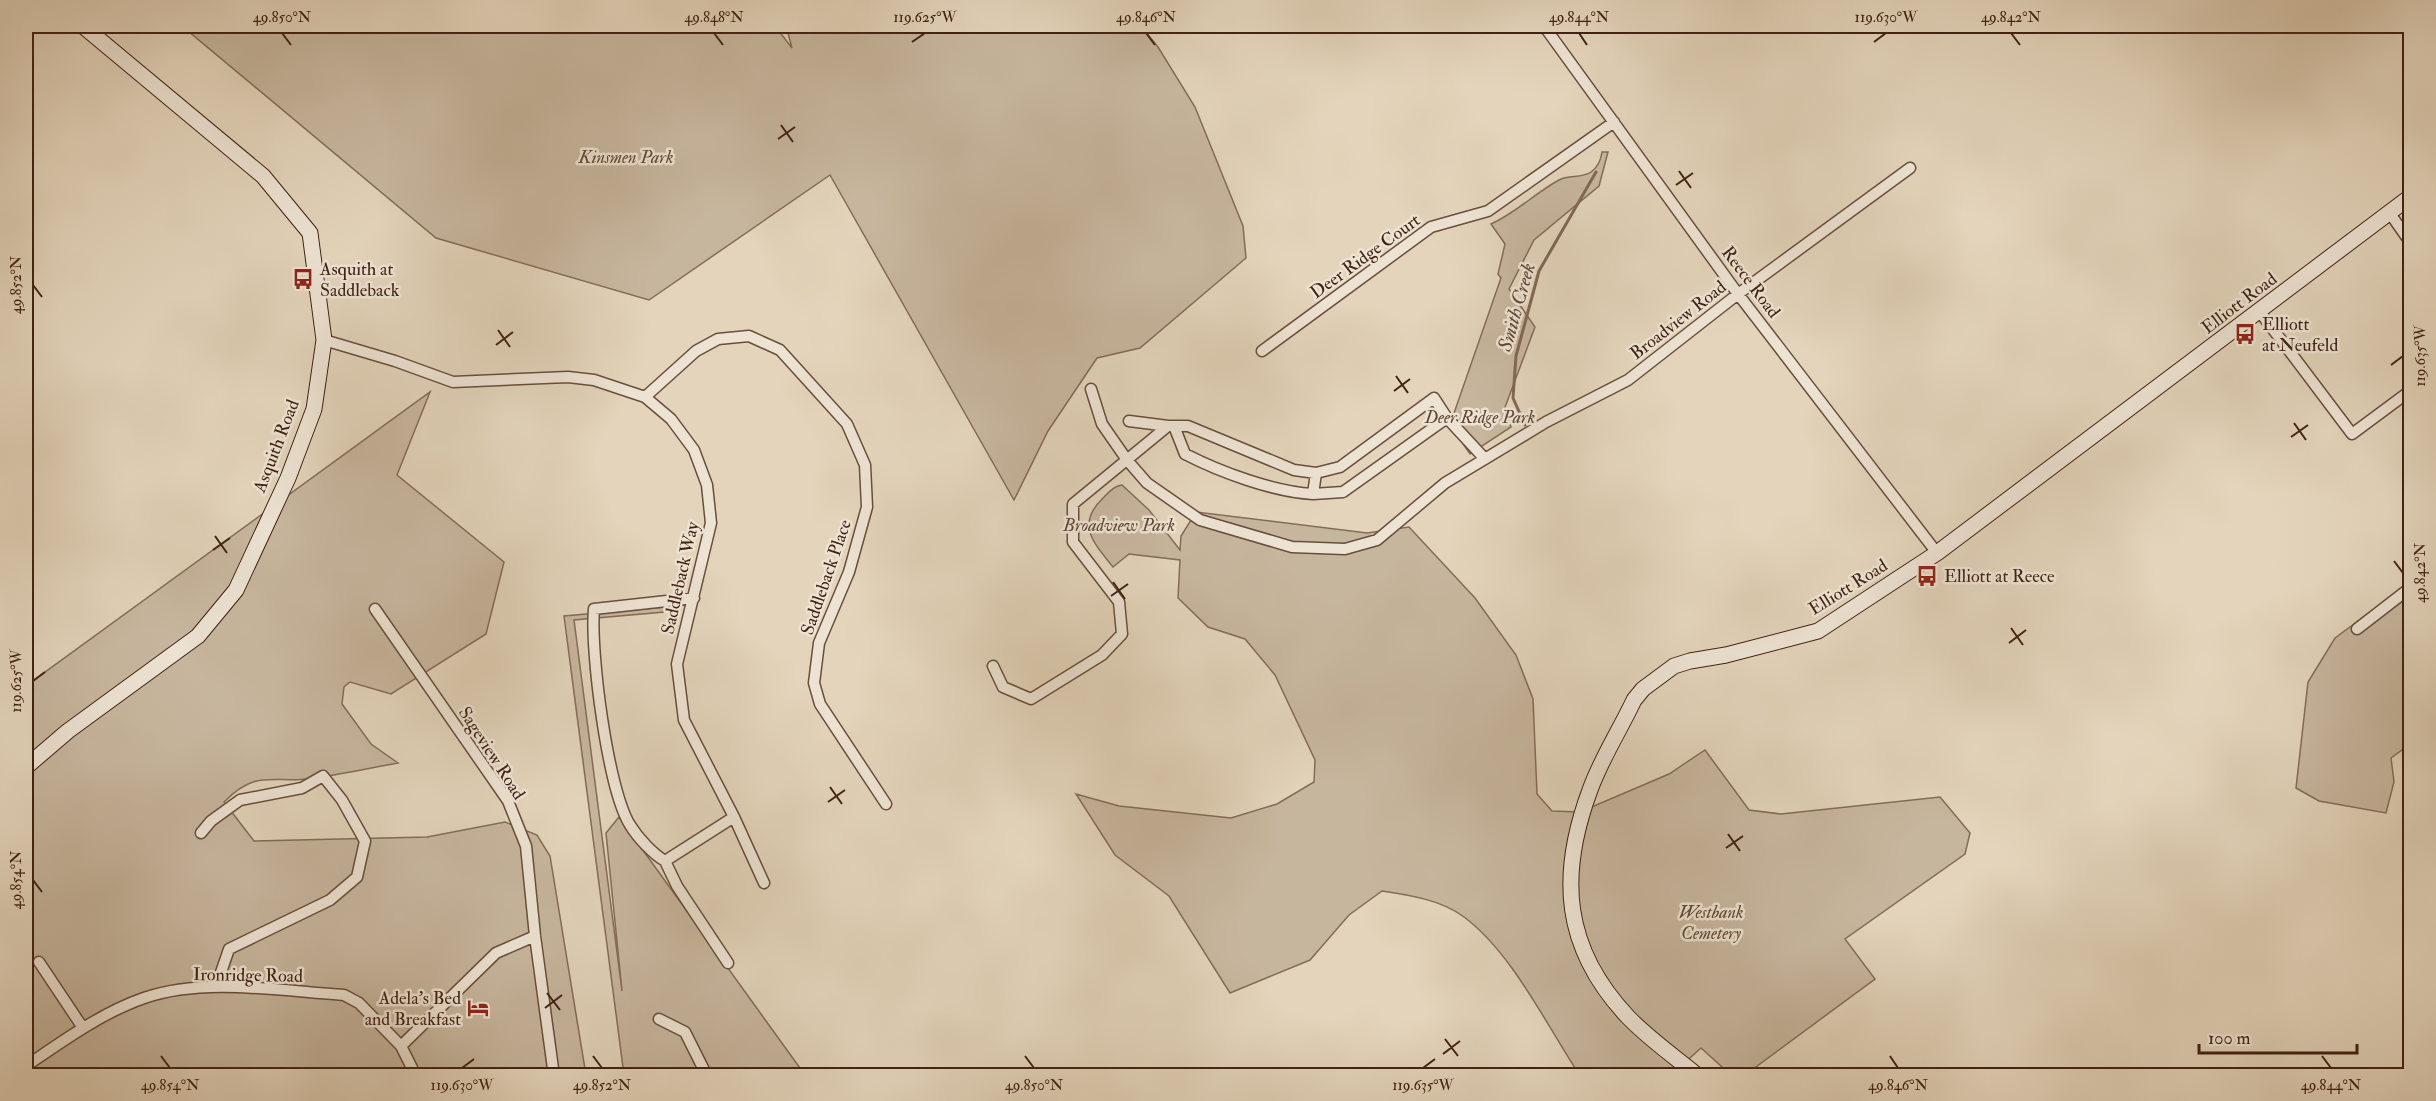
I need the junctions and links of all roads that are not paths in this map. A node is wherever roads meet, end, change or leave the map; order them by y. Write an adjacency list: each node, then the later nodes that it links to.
1 (83, 26): 10 (street, Asquith Road)
2 (1544, 26): 3 (street, Reece Road)
3 (1614, 122): 8 (street, Reece Road); 11 (street, Deer Ridge Court)
4 (1910, 168): 8 (street, Broadview Road)
5 (2410, 197): 6 (street, Elliott Road)
6 (2389, 212): 7 (street); 9 (street, Elliott Road)
7 (2410, 242)
8 (1738, 294): 18 (street, Broadview Road); 22 (street, Reece Road)
9 (2260, 312): 13 (street); 22 (street, Elliott Road)
10 (324, 340): 14 (street, Saddleback Way); 28 (street, Asquith Road)
11 (1262, 351)
12 (1091, 389): 19 (street, Broadview Road)
13 (2410, 391)
14 (645, 398): 24 (street, Saddleback Way); 29 (street, Saddleback Place)
15 (1448, 418): 18 (street); 20 (street); 21 (street)
16 (1129, 422): 17 (street)
17 (1171, 426): 19 (street); 20 (street); 21 (street)
18 (1485, 459): 19 (street, Broadview Road)
19 (1127, 460): 27 (street)
20 (1316, 473): 21 (street)
21 (1314, 494)
22 (1937, 553): 45 (street, Elliott Road)
23 (2410, 588): 26 (street)
24 (693, 598): 30 (street, Saddleback Way); 32 (street)
25 (375, 609): 34 (street, Sageview Road)
26 (2357, 629)
27 (993, 666)
28 (26, 767)
29 (886, 804)
30 (734, 817): 32 (street); 33 (street, Saddleback Way)
31 (201, 833): 37 (street)
32 (665, 861): 36 (street)
33 (764, 883)
34 (535, 936): 40 (street); 43 (street, Sageview Road)
35 (39, 962): 39 (street)
36 (728, 963)
37 (216, 987): 39 (street, Ironridge Road); 40 (street, Ironridge Road)
38 (660, 1019): 44 (street)
39 (82, 1028): 41 (street, Ironridge Road)
40 (401, 1046): 42 (street, Ironridge Road)
41 (26, 1066)
42 (416, 1076)
43 (554, 1076)
44 (707, 1076)
45 (1698, 1076)

